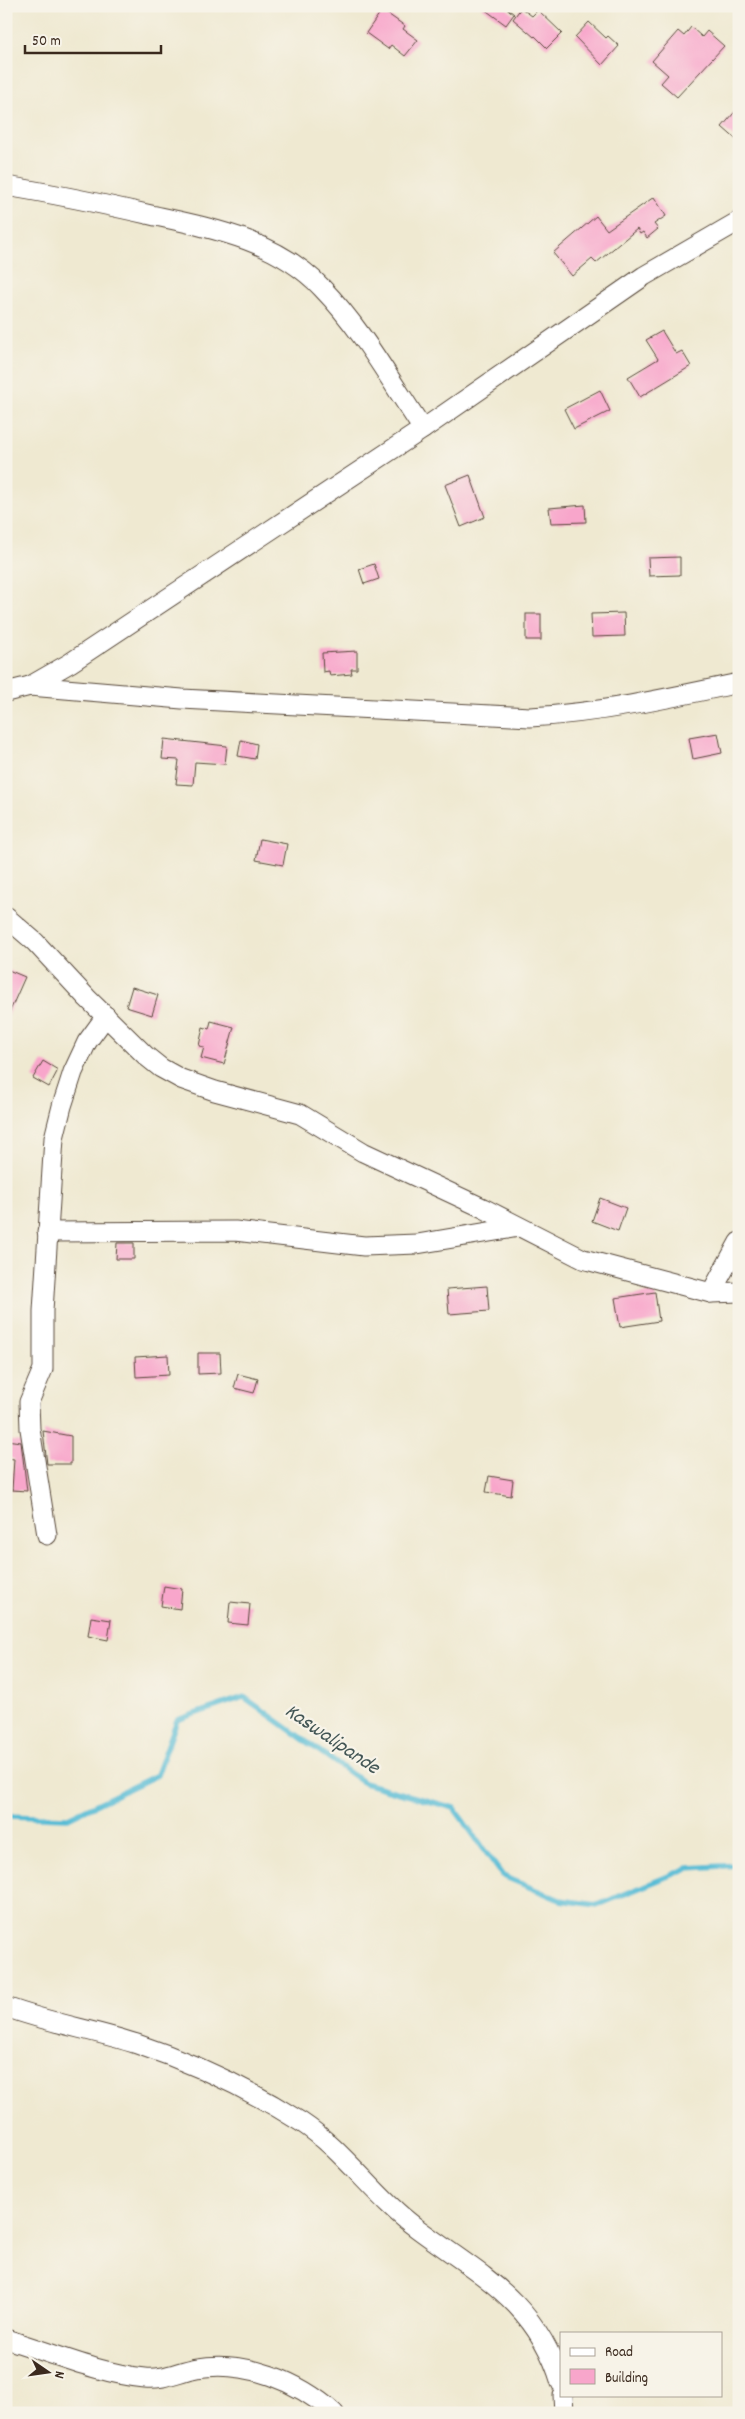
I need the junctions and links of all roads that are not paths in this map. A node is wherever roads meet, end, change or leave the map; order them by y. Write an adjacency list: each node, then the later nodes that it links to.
1 (6, 186): 3 (street)
2 (739, 221): 3 (street)
3 (423, 429): 5 (street)
4 (739, 683): 5 (street)
5 (30, 686): 6 (street)
6 (6, 692)
7 (6, 917): 8 (street)
8 (106, 1016): 9 (street); 10 (street)
9 (518, 1227): 10 (street); 13 (street)
10 (47, 1232): 14 (street)
11 (739, 1242): 13 (street)
12 (739, 1292): 13 (street)
13 (711, 1293)
14 (46, 1535)
15 (6, 2008): 17 (street)
16 (6, 2338): 19 (street)
17 (560, 2381)
18 (563, 2396): 20 (street)
19 (334, 2413)
20 (564, 2413)

